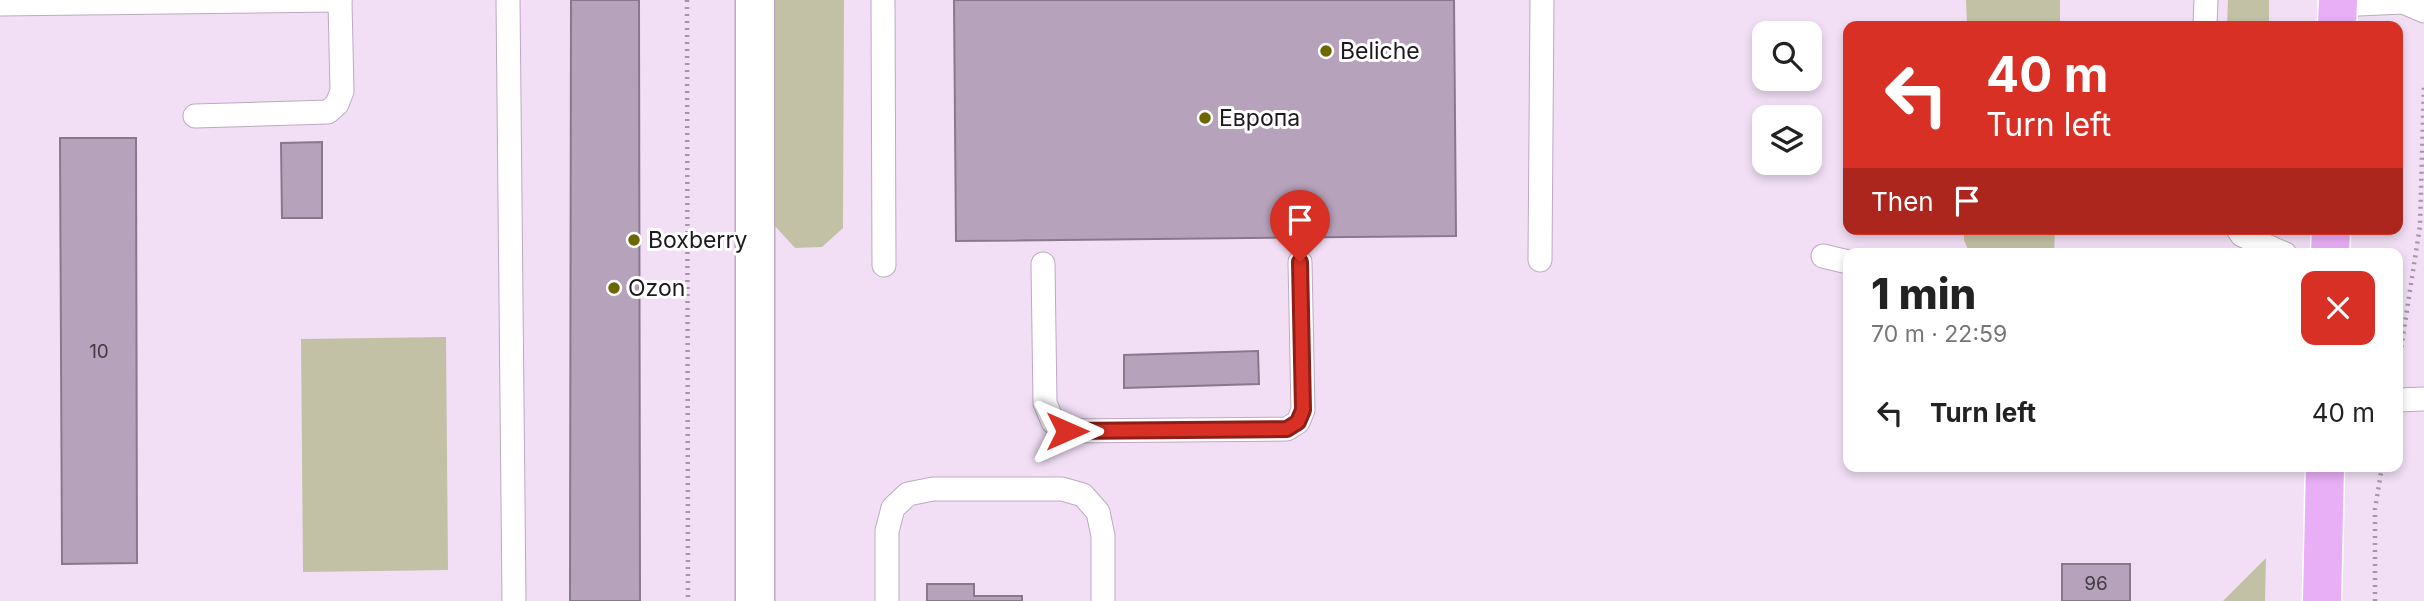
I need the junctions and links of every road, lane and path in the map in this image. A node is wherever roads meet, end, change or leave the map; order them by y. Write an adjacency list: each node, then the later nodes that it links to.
1 (508, 0): 27 (lane)
2 (687, 0): 28 (path)
3 (755, 0): 29 (street)
4 (883, 0): 21 (lane)
5 (1542, 0): 17 (lane)
6 (2206, 0): 11 (lane)
7 (340, 1): 8 (lane); 13 (lane)
8 (0, 4)
9 (2337, 10): 10 (lane)
10 (2424, 11)
11 (2205, 21)
12 (2424, 85): 22 (path)
13 (195, 116)
14 (2242, 235): 15 (lane)
15 (2271, 248)
16 (1823, 256): 18 (lane)
17 (1540, 260)
18 (1843, 261)
19 (1300, 262): 20 (lane)
20 (1043, 264)
21 (884, 265)
22 (2403, 336)
23 (2403, 400): 24 (lane)
24 (2424, 400)
25 (2325, 472): 32 (highway)
26 (2381, 472): 33 (path)
27 (513, 601)
28 (688, 601)
29 (755, 601)
30 (887, 601): 31 (lane)
31 (1103, 601)
32 (2322, 601)
33 (2375, 601)

